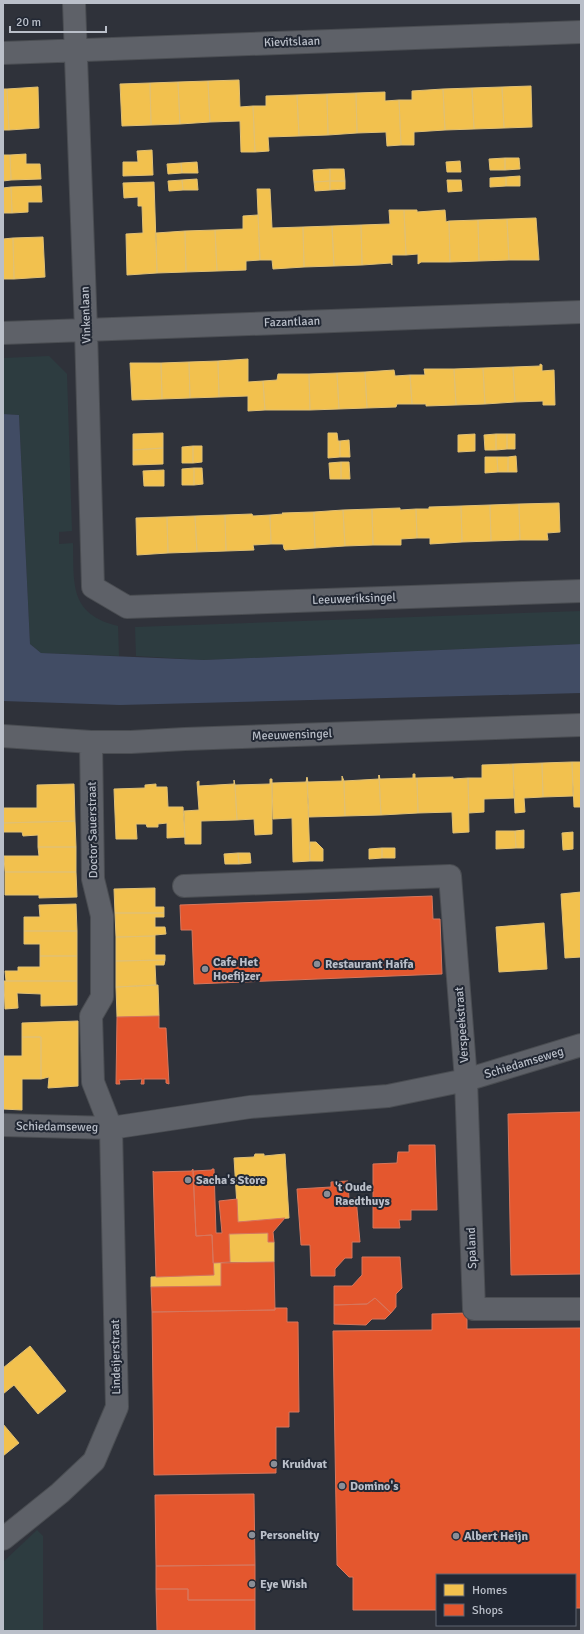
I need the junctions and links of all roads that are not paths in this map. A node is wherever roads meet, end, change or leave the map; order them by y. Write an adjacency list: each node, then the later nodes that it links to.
1 (74, 3): 3 (street, Vinkenlaan)
2 (581, 32): 3 (street, Kievitslaan)
3 (76, 50): 4 (street, Kievitslaan); 6 (street, Vinkenlaan)
4 (3, 53)
5 (581, 312): 6 (street, Fazantlaan)
6 (86, 330): 7 (street, Fazantlaan); 9 (street, Vinkenlaan)
7 (3, 333)
8 (581, 591): 9 (street, Leeuweriksingel)
9 (127, 607)
10 (581, 725): 12 (street, Meeuwensingel)
11 (3, 736): 12 (street, Meeuwensingel)
12 (91, 742): 17 (street, Doctor Sauerstraat)
13 (184, 886): 15 (street, Verspeekstraat)
14 (581, 1045): 15 (street, Schiedamseweg)
15 (466, 1080): 17 (street, Verspeekstraat); 18 (street, Spaland)
16 (3, 1125): 17 (street, Schiedamseweg)
17 (111, 1128): 19 (street, Lindeijerstraat)
18 (581, 1309)
19 (3, 1539)

